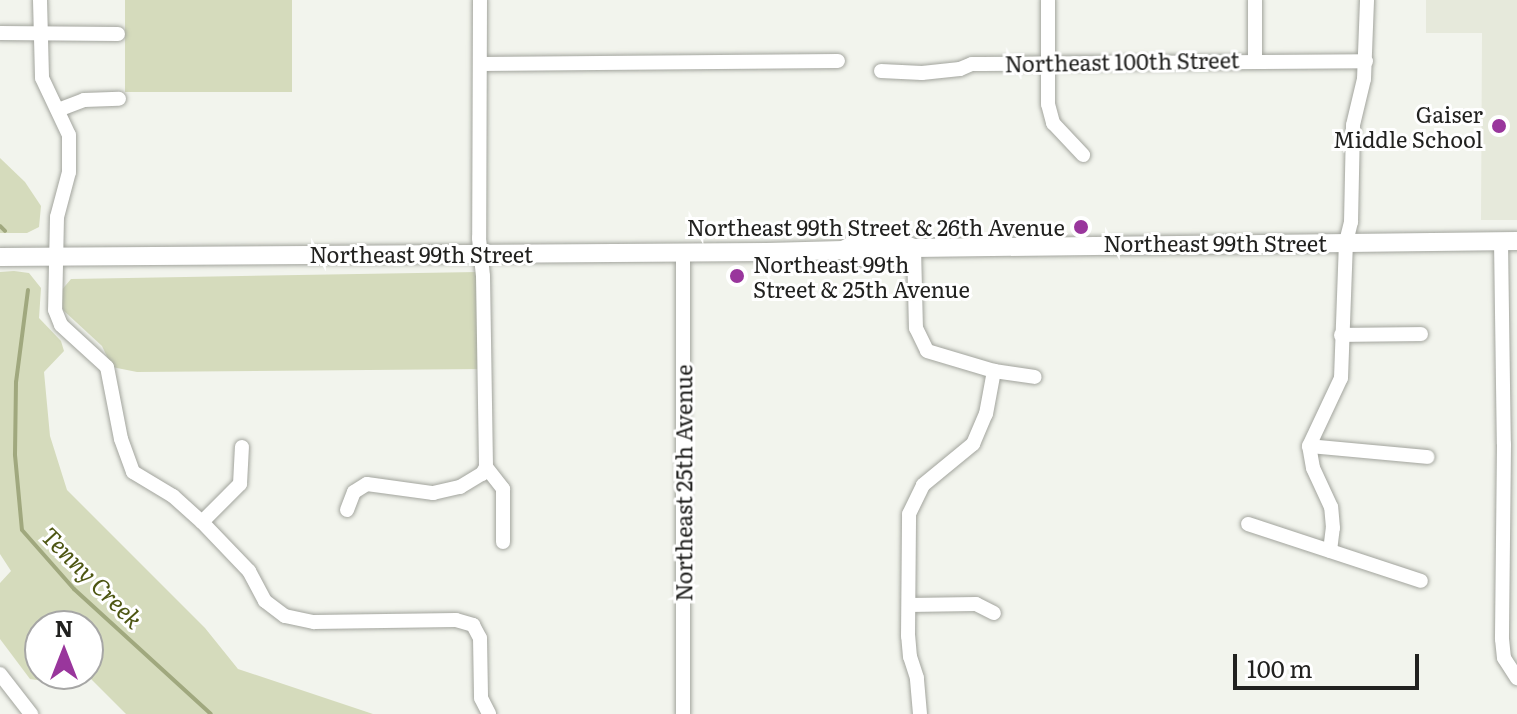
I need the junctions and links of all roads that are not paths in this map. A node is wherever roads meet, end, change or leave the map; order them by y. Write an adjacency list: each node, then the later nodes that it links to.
1 (40, 0): 7 (street)
2 (480, 0): 13 (street)
3 (1048, 0): 12 (street)
4 (1255, 0): 9 (street)
5 (1367, 0): 11 (street)
6 (0, 33): 7 (street)
7 (40, 33): 8 (street); 16 (street)
8 (118, 34)
9 (1255, 59): 11 (street, Northeast 100th Street); 12 (street, Northeast 100th Street)
10 (838, 61): 13 (street)
11 (1366, 61): 19 (street)
12 (1049, 63): 14 (street, Northeast 100th Street); 17 (street)
13 (480, 64): 22 (street)
14 (881, 71)
15 (119, 99): 16 (street)
16 (58, 110): 23 (street)
17 (1083, 155)
18 (1509, 241): 19 (main road, Northeast 99th Street); 42 (street)
19 (1346, 242): 20 (main road, Northeast 99th Street); 26 (street)
20 (914, 248): 21 (main road, Northeast 99th Street); 27 (street)
21 (683, 252): 22 (main road, Northeast 99th Street); 45 (street, Northeast 25th Avenue)
22 (481, 255): 23 (main road, Northeast 99th Street); 32 (street)
23 (56, 256): 24 (main road, Northeast 99th Street); 34 (street)
24 (0, 257)
25 (1421, 334): 26 (street)
26 (1341, 335): 29 (street)
27 (994, 371): 28 (street); 39 (street)
28 (1035, 377)
29 (1309, 446): 31 (street); 37 (street)
30 (242, 447): 34 (street)
31 (1427, 457)
32 (486, 467): 33 (street); 36 (street)
33 (347, 510)
34 (202, 522): 44 (street)
35 (1248, 524): 37 (street)
36 (503, 542)
37 (1330, 551): 38 (street)
38 (1421, 581)
39 (909, 605): 40 (street); 46 (street)
40 (994, 613)
41 (0, 674): 43 (street)
42 (1514, 674)
43 (31, 714)
44 (489, 714)
45 (683, 714)
46 (920, 714)

